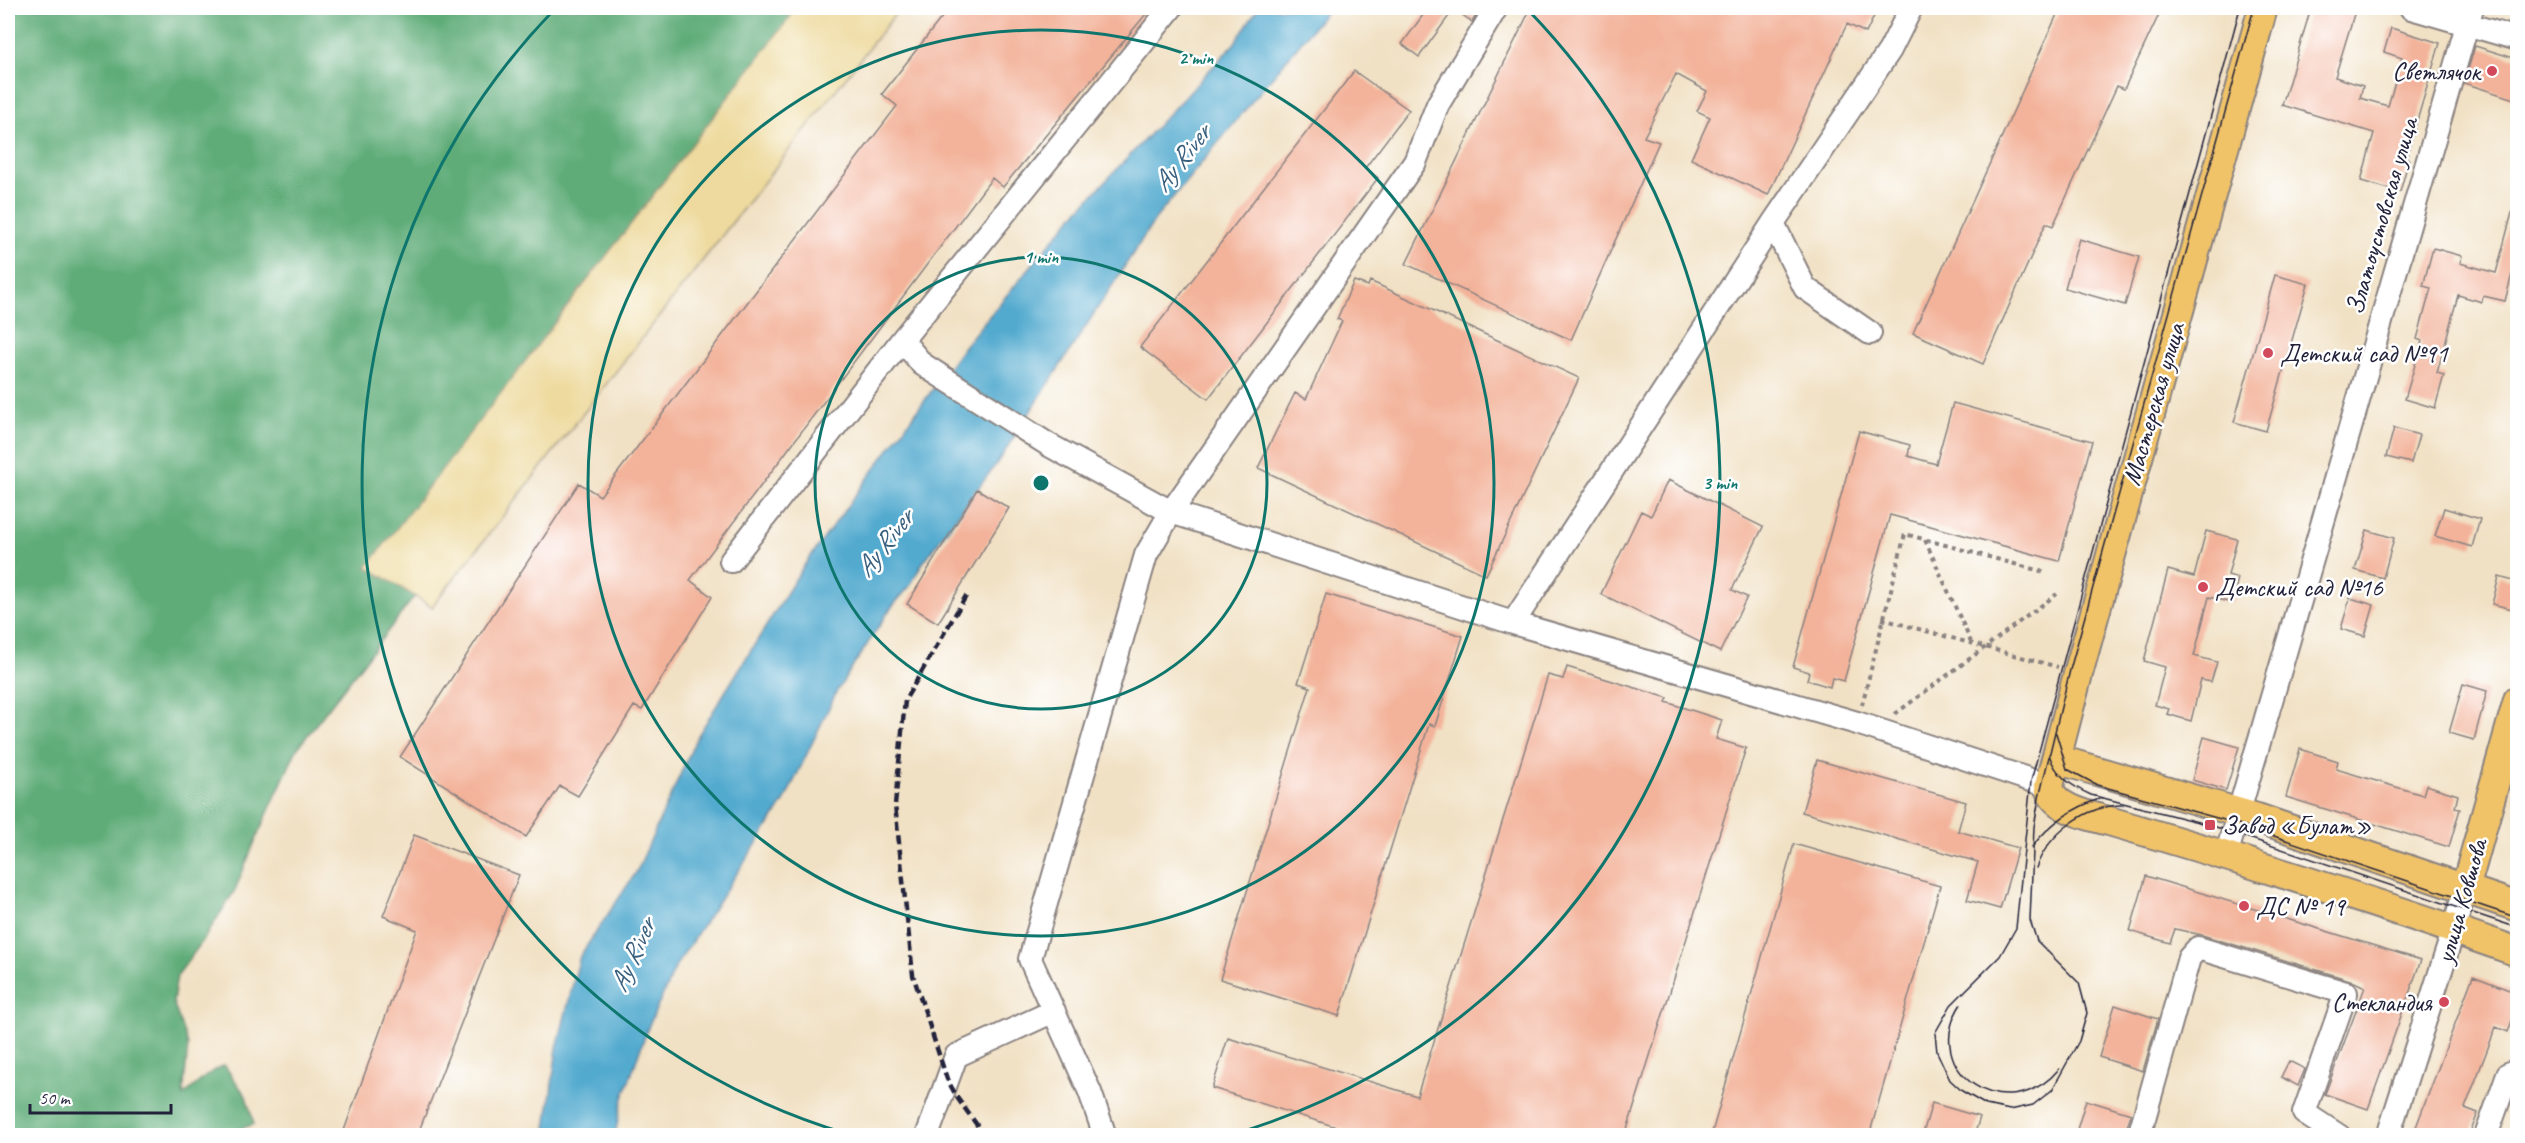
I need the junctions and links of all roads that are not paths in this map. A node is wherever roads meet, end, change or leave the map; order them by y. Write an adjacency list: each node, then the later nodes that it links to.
1 (1171, 8): 10 (street)
2 (1496, 8): 11 (street)
3 (1911, 8): 8 (street)
4 (2263, 8): 15 (main road, Мастерская улица)
5 (2411, 8): 6 (street)
6 (2469, 16): 7 (street); 17 (street, Златоустовская улица)
7 (2517, 39)
8 (1773, 223): 9 (street); 13 (street)
9 (1870, 333)
10 (902, 340): 11 (street); 12 (street)
11 (1171, 512): 13 (street); 23 (street)
12 (732, 561)
13 (1513, 623): 16 (street)
14 (2517, 700): 19 (main road, улица Ковшова)
15 (2056, 759): 16 (main road, Мастерская улица); 17 (main road)
16 (2053, 793): 18 (main road)
17 (2238, 813): 18 (street, Златоустовская улица); 19 (main road)
18 (2226, 856): 21 (main road)
19 (2465, 889): 20 (main road); 21 (street, улица Ковшова)
20 (2517, 907)
21 (2454, 929): 22 (main road); 25 (street, улица Ковшова)
22 (2517, 952)
23 (1054, 1011): 26 (street); 27 (street)
24 (2517, 1070): 30 (street)
25 (2394, 1134)
26 (927, 1136)
27 (1105, 1136)
28 (2139, 1136): 29 (street)
29 (2339, 1136)
30 (2486, 1136)

